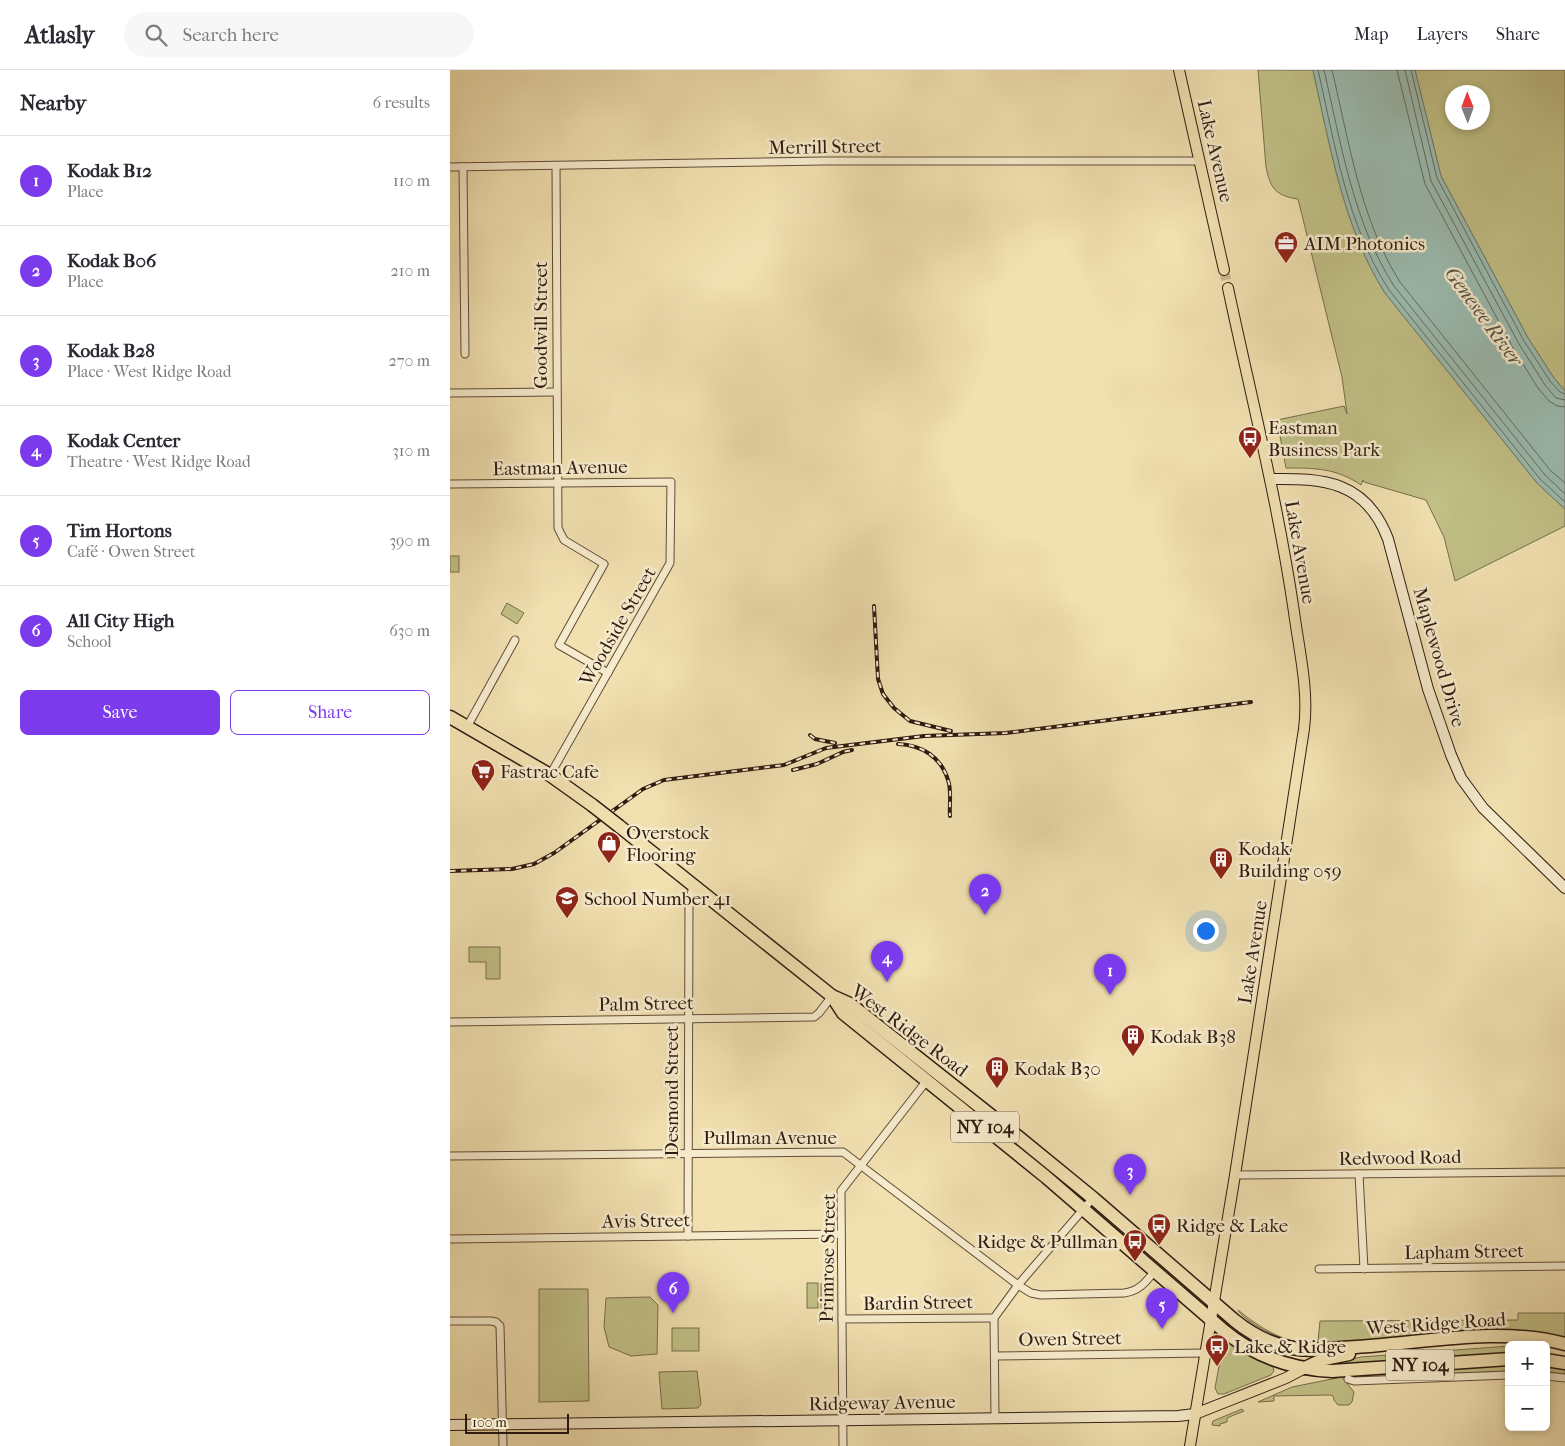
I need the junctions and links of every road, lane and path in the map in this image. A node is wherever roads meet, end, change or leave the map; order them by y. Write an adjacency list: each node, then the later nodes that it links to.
1 (1179, 70): 2 (main road, Lake Avenue)
2 (1200, 161): 3 (street, Merrill Street); 6 (main road, Lake Avenue)
3 (556, 166): 5 (street, Merrill Street); 9 (street, Goodwill Street)
4 (450, 167): 5 (street, Merrill Street)
5 (463, 167): 8 (street)
6 (1224, 270)
7 (1228, 288): 11 (main road, Lake Avenue)
8 (466, 354)
9 (557, 392): 10 (street); 13 (street, Goodwill Street)
10 (450, 393)
11 (1270, 479): 21 (street, Maplewood Drive); 31 (main road, Lake Avenue)
12 (671, 482): 13 (street, Eastman Avenue); 16 (street, Woodside Street)
13 (558, 483): 14 (street, Eastman Avenue); 16 (street, Goodwill Street)
14 (450, 484)
15 (515, 640): 18 (street)
16 (608, 673): 19 (street, Woodside Street)
17 (450, 717): 18 (highway, West Ridge Road / NY 104)
18 (467, 727): 19 (highway, West Ridge Road / NY 104)
19 (550, 775): 20 (highway, West Ridge Road / NY 104, bridge)
20 (693, 886): 22 (highway, West Ridge Road / NY 104); 23 (street, Desmond Street)
21 (1565, 888)
22 (832, 996): 23 (street, Palm Street); 25 (highway, West Ridge Road / NY 104)
23 (687, 1019): 24 (street, Palm Street); 26 (street, Desmond Street)
24 (450, 1022)
25 (931, 1076): 28 (street, Primrose Street); 32 (highway, West Ridge Road / NY 104); 33 (highway, West Ridge Road / NY 104)
26 (688, 1153): 27 (street, Pullman Avenue); 28 (street, Pullman Avenue); 35 (street, Desmond Street)
27 (450, 1156)
28 (860, 1165): 34 (street, Primrose Street); 41 (street, Pullman Avenue)
29 (1565, 1172): 30 (street, Redwood Road)
30 (1359, 1174): 31 (street, Redwood Road); 39 (street)
31 (1235, 1175): 42 (main road, Lake Avenue)
32 (1092, 1198): 33 (street); 42 (highway, West Ridge Road / NY 104)
33 (1083, 1209): 40 (highway, West Ridge Road / NY 104); 41 (street)
34 (842, 1234): 35 (street, Avis Street); 44 (street, Primrose Street)
35 (688, 1236): 36 (street, Avis Street)
36 (450, 1239)
37 (1565, 1266): 39 (street, Lapham Street)
38 (1319, 1269): 39 (street, Lapham Street)
39 (1364, 1269)
40 (1154, 1272): 41 (street, Pullman Avenue); 45 (highway, West Ridge Road / NY 104)
41 (1018, 1285): 43 (street)
42 (1214, 1302): 45 (main road, Lake Avenue); 47 (highway, West Ridge Road / NY 104)
43 (994, 1318): 44 (street, Bardin Street); 50 (street)
44 (842, 1319): 62 (street, Primrose Street)
45 (1211, 1320): 49 (main road, Lake Avenue); 54 (highway, West Ridge Road / NY 104)
46 (450, 1321): 63 (street)
47 (1411, 1343): 48 (highway, West Ridge Road / NY 104); 54 (highway)
48 (1565, 1344)
49 (1205, 1353): 50 (street, Owen Street); 60 (main road, Lake Avenue)
50 (995, 1356): 61 (street)
51 (1505, 1359): 55 (highway, West Ridge Road / NY 104)
52 (1550, 1361): 53 (highway)
53 (1565, 1363)
54 (1304, 1368): 55 (highway, West Ridge Road / NY 104); 60 (main road, Ridgeway Avenue)
55 (1332, 1371): 59 (highway)
56 (1505, 1375): 59 (street)
57 (1550, 1376): 58 (street)
58 (1565, 1378)
59 (1348, 1379)
60 (1195, 1414): 61 (street, Ridgeway Avenue); 67 (main road, Lake Avenue)
61 (995, 1418): 62 (street, Ridgeway Avenue)
62 (842, 1420): 63 (street, Ridgeway Avenue); 66 (street, Primrose Street)
63 (502, 1424): 64 (street, Ridgeway Avenue); 65 (street)
64 (450, 1425)
65 (503, 1446)
66 (843, 1446)
67 (1190, 1446)

